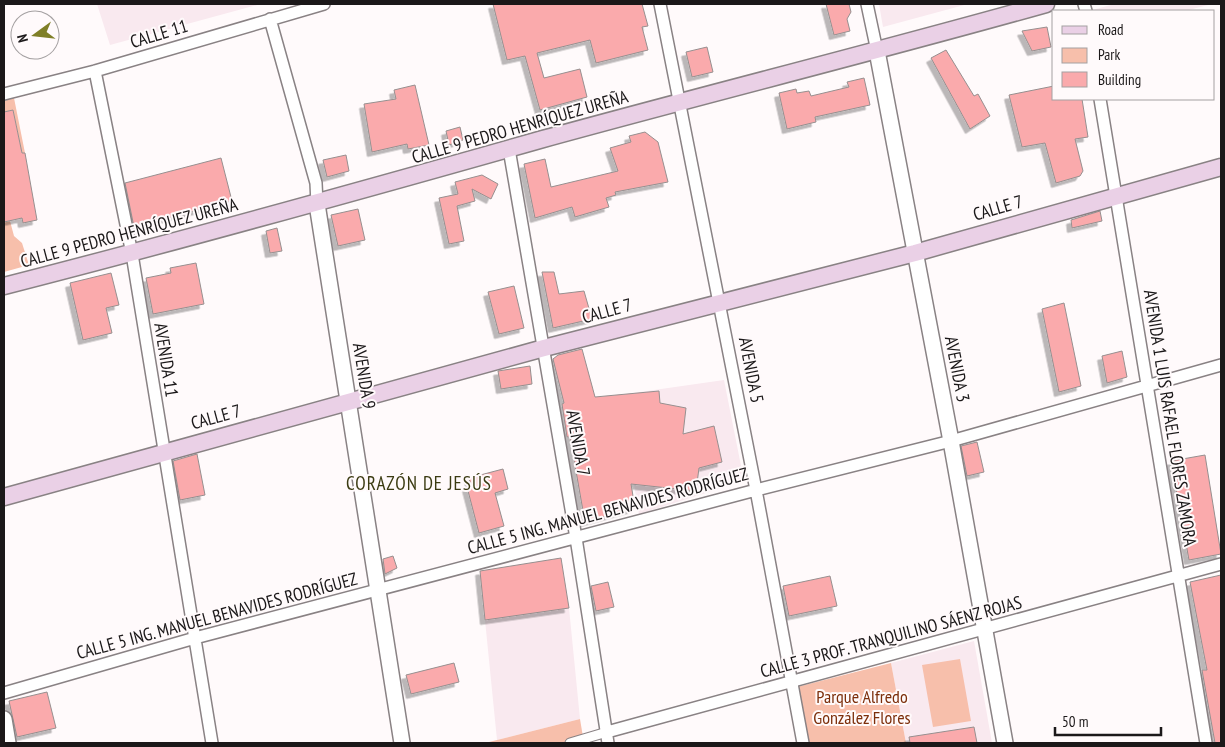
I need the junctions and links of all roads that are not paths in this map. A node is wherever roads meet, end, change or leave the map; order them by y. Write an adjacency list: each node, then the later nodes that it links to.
1 (324, 4): 5 (street, CALLE 11)
2 (660, 4): 10 (street, AVENIDA 5)
3 (867, 4): 6 (street, AVENIDA 3)
4 (1046, 4): 6 (main road, CALLE 9 PEDRO HENRÍQUEZ UREÑA)
5 (270, 19): 7 (street, CALLE 11); 14 (street, AVENIDA 9)
6 (877, 51): 10 (main road, CALLE 9 PEDRO HENRÍQUEZ UREÑA); 15 (street, AVENIDA 3)
7 (95, 71): 8 (street, CALLE 11); 16 (street, AVENIDA 11)
8 (4, 94)
9 (1100, 100): 13 (street, AVENIDA 1 LUIS RAFAEL FLORES ZAMORA)
10 (679, 103): 11 (main road, CALLE 9 PEDRO HENRÍQUEZ UREÑA); 18 (street, AVENIDA 5)
11 (509, 149): 14 (main road, CALLE 9 PEDRO HENRÍQUEZ UREÑA); 19 (street, AVENIDA 7)
12 (1221, 167): 13 (main road, CALLE 7)
13 (1116, 196): 15 (main road, CALLE 7); 21 (street, AVENIDA 1 LUIS RAFAEL FLORES ZAMORA)
14 (317, 204): 16 (main road, CALLE 9 PEDRO HENRÍQUEZ UREÑA); 22 (street, AVENIDA 9)
15 (915, 253): 18 (main road, CALLE 7); 23 (street, AVENIDA 3)
16 (132, 254): 17 (main road, CALLE 9 PEDRO HENRÍQUEZ UREÑA); 24 (street, AVENIDA 11)
17 (4, 286)
18 (720, 301): 19 (main road, CALLE 7); 25 (street, AVENIDA 5)
19 (544, 348): 22 (main road, CALLE 7); 27 (street, AVENIDA 7)
20 (1221, 365): 21 (street, CALLE 5 ING. MANUEL BENAVIDES RODRÍGUEZ)
21 (1147, 384): 23 (street, CALLE 5 ING. MANUEL BENAVIDES RODRÍGUEZ); 29 (street, AVENIDA 1 LUIS RAFAEL FLORES ZAMORA)
22 (349, 402): 24 (main road, CALLE 7); 30 (street, AVENIDA 9)
23 (952, 441): 25 (street, CALLE 5 ING. MANUEL BENAVIDES RODRÍGUEZ); 31 (street, AVENIDA 3)
24 (163, 452): 26 (main road, CALLE 7); 32 (street, AVENIDA 11)
25 (756, 490): 27 (street, CALLE 5 ING. MANUEL BENAVIDES RODRÍGUEZ); 33 (street, AVENIDA 5)
26 (4, 497)
27 (576, 538): 30 (street, CALLE 5 ING. MANUEL BENAVIDES RODRÍGUEZ); 36 (street, AVENIDA 7)
28 (1221, 564): 29 (street, CALLE 3 PROF. TRANQUILINO SÁENZ ROJAS)
29 (1179, 575): 31 (street, CALLE 3 PROF. TRANQUILINO SÁENZ ROJAS); 43 (street, AVENIDA 1 LUIS RAFAEL FLORES ZAMORA)
30 (379, 591): 32 (street, CALLE 5 ING. MANUEL BENAVIDES RODRÍGUEZ); 39 (street, AVENIDA 9)
31 (984, 630): 33 (street, CALLE 3 PROF. TRANQUILINO SÁENZ ROJAS); 42 (street, AVENIDA 3)
32 (194, 638): 34 (street, CALLE 5 ING. MANUEL BENAVIDES RODRÍGUEZ); 38 (street, AVENIDA 11)
33 (791, 682): 36 (street, CALLE 3 PROF. TRANQUILINO SÁENZ ROJAS); 41 (street, AVENIDA 5)
34 (4, 693)
35 (4, 719): 37 (street)
36 (607, 737): 40 (street, CALLE 3 PROF. TRANQUILINO SÁENZ ROJAS)
37 (8, 743)
38 (212, 743)
39 (402, 743)
40 (570, 743)
41 (803, 743)
42 (1005, 743)
43 (1206, 743)

